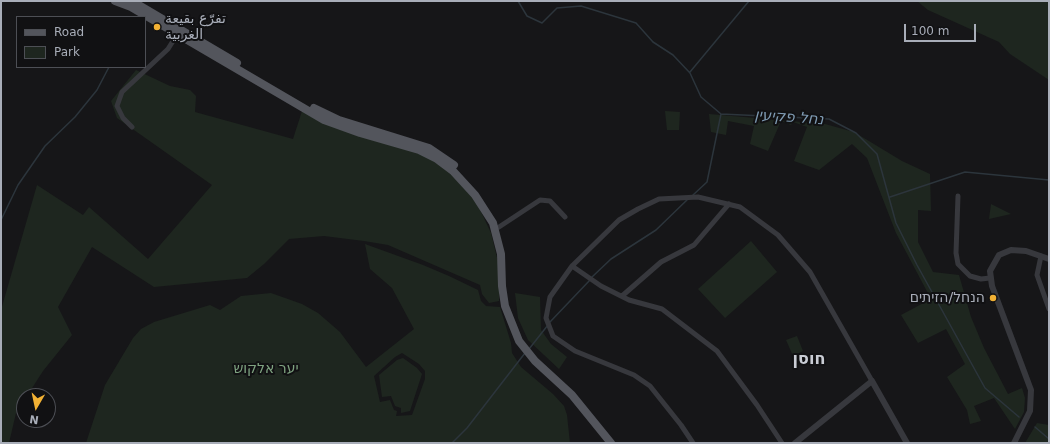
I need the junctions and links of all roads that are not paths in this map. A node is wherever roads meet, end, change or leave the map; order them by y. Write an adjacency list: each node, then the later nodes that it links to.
1 (108, 1): 2 (main road)
2 (115, 1): 4 (main road)
3 (132, 1): 6 (main road)
4 (145, 16)
5 (146, 17): 7 (main road)
6 (173, 25): 7 (street); 12 (main road)
7 (177, 35): 8 (street); 20 (main road)
8 (132, 127)
9 (958, 196): 16 (street)
10 (729, 204): 15 (street); 17 (street); 19 (street)
11 (565, 217): 12 (street)
12 (499, 227): 21 (main road)
13 (1041, 256): 14 (street); 16 (street); 18 (street)
14 (1049, 258)
15 (572, 266): 17 (street); 22 (street)
16 (990, 278): 26 (street)
17 (622, 296): 23 (street)
18 (1049, 309)
19 (872, 381): 24 (street); 25 (street)
20 (610, 443)
21 (616, 443)
22 (693, 443)
23 (782, 443)
24 (795, 443)
25 (907, 443)
26 (1014, 443)

